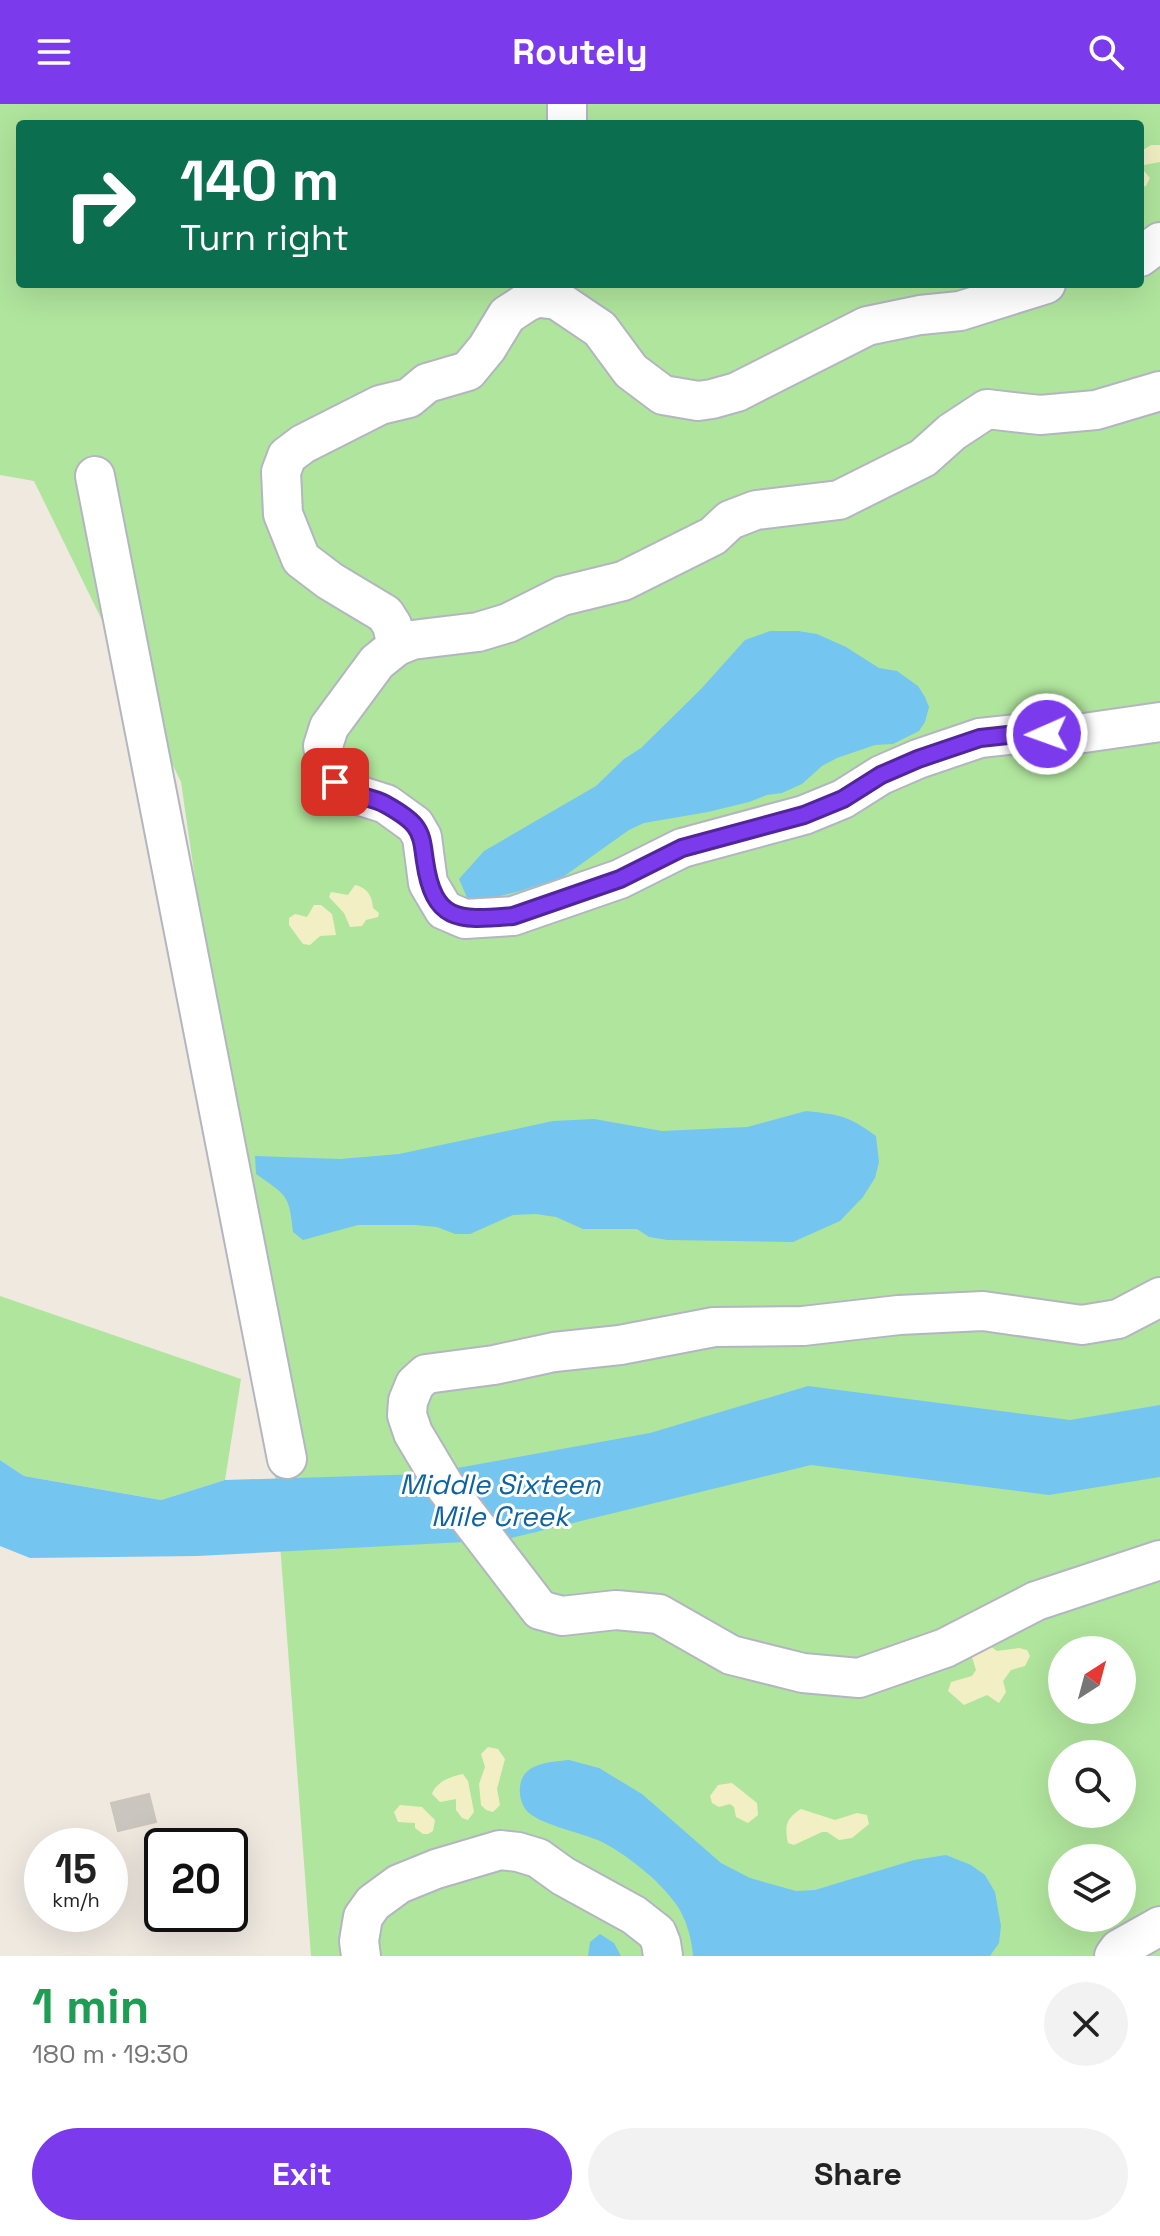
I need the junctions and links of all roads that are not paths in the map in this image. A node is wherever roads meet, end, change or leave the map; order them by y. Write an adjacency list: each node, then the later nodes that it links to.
1 (1033, 288): 2 (lane)
2 (547, 291): 5 (lane)
3 (1160, 391): 5 (lane)
4 (95, 476): 8 (lane)
5 (397, 646): 6 (lane)
6 (1160, 722)
7 (1160, 1297): 9 (lane)
8 (287, 1459)
9 (1160, 1560)
10 (1160, 1926): 13 (lane)
11 (361, 1956): 12 (lane)
12 (663, 1956)
13 (1114, 1956)

